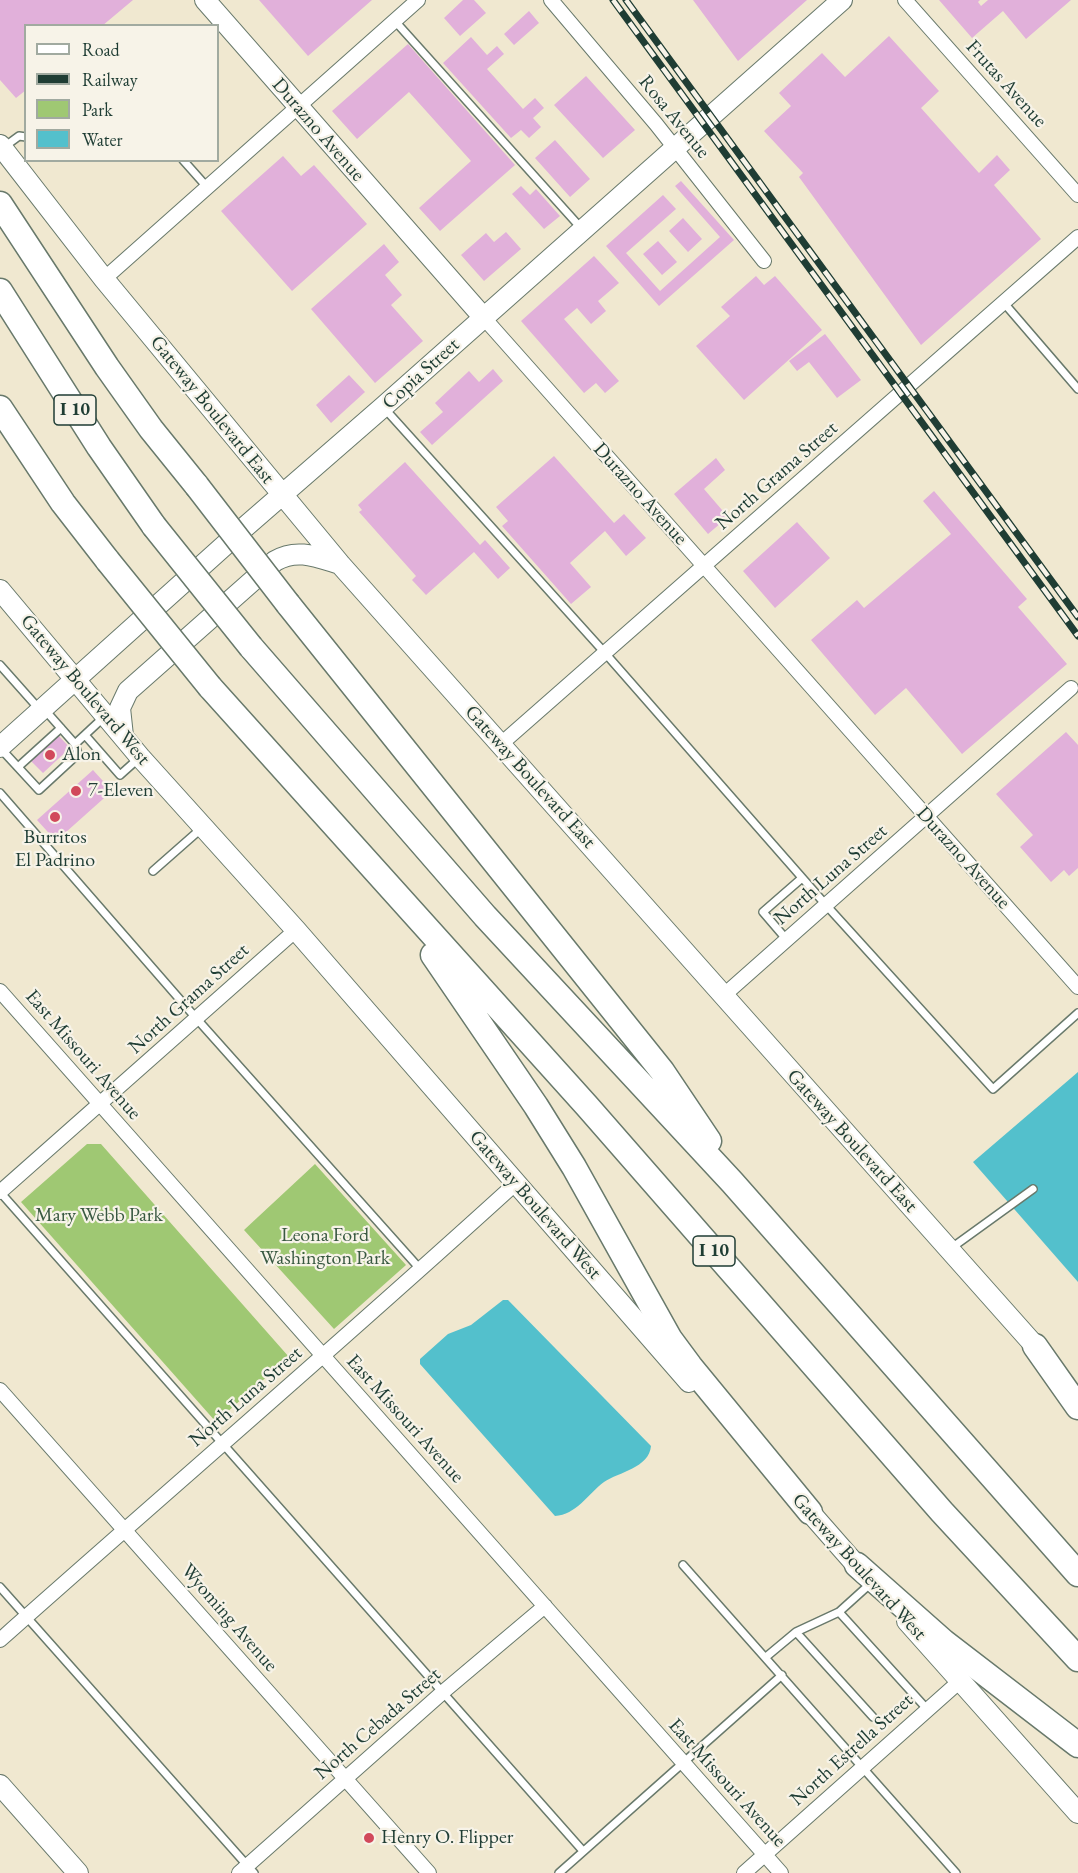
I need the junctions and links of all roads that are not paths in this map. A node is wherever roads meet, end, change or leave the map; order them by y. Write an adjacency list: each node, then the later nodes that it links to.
1 (205, 0): 7 (main road, Durazno Avenue)
2 (417, 0): 6 (street)
3 (551, 0): 10 (street, Rosa Avenue)
4 (842, 0): 10 (main road, Copia Street)
5 (905, 0): 13 (street, Frutas Avenue)
6 (394, 20): 7 (street); 15 (lane)
7 (297, 106): 12 (street); 21 (main road, Durazno Avenue)
8 (24, 137): 9 (lane)
9 (1, 147): 18 (main road, Gateway Boulevard East)
10 (675, 148): 15 (main road, Copia Street); 17 (street, Rosa Avenue)
11 (185, 162): 12 (lane)
12 (207, 186): 18 (street)
13 (1078, 195)
14 (0, 204): 59 (highway, bridge)
15 (582, 230): 21 (main road, Copia Street)
16 (1078, 237): 20 (street, North Grama Street)
17 (764, 261)
18 (104, 279): 26 (main road, Gateway Boulevard East)
19 (0, 291): 59 (highway, I 10, bridge)
20 (1004, 303): 22 (lane); 28 (street, North Grama Street)
21 (483, 318): 24 (main road, Copia Street); 28 (street, Durazno Avenue)
22 (1078, 388)
23 (0, 403): 25 (highway, I 10)
24 (383, 408): 26 (main road, Copia Street); 30 (lane)
25 (6, 416): 47 (highway, I 10, bridge)
26 (282, 495): 27 (main road, Gateway Boulevard East); 32 (main road, Copia Street)
27 (340, 564): 38 (main road); 40 (main road, Gateway Boulevard East)
28 (705, 566): 30 (street, North Grama Street); 45 (street, Durazno Avenue)
29 (0, 590): 32 (main road, Gateway Boulevard West)
30 (605, 653): 40 (street, North Grama Street); 49 (lane)
31 (0, 665): 34 (lane)
32 (76, 680): 34 (main road, Copia Street); 35 (main road, Gateway Boulevard West)
33 (1071, 688): 45 (street, North Luna Street)
34 (42, 709): 36 (lane); 41 (main road, Copia Street)
35 (106, 716): 37 (lane); 38 (main road, Gateway Boulevard West)
36 (61, 728): 39 (lane); 43 (lane)
37 (85, 735): 39 (lane); 42 (lane)
38 (123, 737): 42 (main road, Gateway Boulevard West)
39 (75, 744): 43 (lane)
40 (501, 744): 55 (main road, Gateway Boulevard East)
41 (0, 747): 43 (lane)
42 (140, 757): 46 (main road, Gateway Boulevard West)
43 (18, 767)
44 (0, 793): 57 (lane)
45 (926, 817): 50 (street, North Luna Street); 53 (street, Durazno Avenue)
46 (203, 827): 48 (lane); 51 (main road, Gateway Boulevard West)
47 (350, 842): 71 (highway); 83 (highway, I 10)
48 (153, 871)
49 (802, 878): 50 (lane); 52 (lane)
50 (826, 905): 52 (street, North Luna Street); 56 (lane)
51 (296, 930): 57 (street, North Grama Street); 60 (main road, Gateway Boulevard West)
52 (787, 940): 55 (street, North Luna Street)
53 (1078, 987)
54 (0, 991): 58 (street, East Missouri Avenue)
55 (723, 996): 63 (main road, Gateway Boulevard East)
56 (1078, 1013)
57 (196, 1018): 58 (street, North Grama Street); 64 (lane)
58 (99, 1105): 62 (street, North Grama Street); 66 (street, East Missouri Avenue)
59 (732, 1182): 75 (highway, I 10)
60 (516, 1183): 64 (street, North Luna Street); 71 (main road, Gateway Boulevard West)
61 (1033, 1189): 63 (lane)
62 (0, 1192): 70 (lane)
63 (949, 1250): 65 (main road, Gateway Boulevard East)
64 (421, 1270): 66 (street, North Luna Street)
65 (1035, 1346): 68 (main road, Gateway Boulevard East); 69 (highway)
66 (323, 1357): 70 (street, North Luna Street); 77 (street, East Missouri Avenue)
67 (0, 1390): 72 (street, Wyoming Avenue)
68 (1078, 1394)
69 (1078, 1407)
70 (222, 1442): 72 (street, North Luna Street); 86 (lane)
71 (810, 1512): 74 (main road, Gateway Boulevard West)
72 (124, 1529): 79 (street, North Luna Street); 92 (street, Wyoming Avenue)
73 (683, 1565): 82 (lane)
74 (865, 1574): 78 (lane); 85 (main road, Gateway Boulevard West); 89 (highway)
75 (1078, 1574)
76 (0, 1587): 79 (lane)
77 (545, 1606): 86 (street, North Cebada Street); 90 (street, East Missouri Avenue)
78 (839, 1612): 80 (lane); 87 (lane)
79 (26, 1616): 81 (street, North Luna Street); 97 (lane)
80 (796, 1632): 82 (lane); 88 (lane)
81 (0, 1640)
82 (766, 1657): 84 (lane)
83 (1078, 1659)
84 (782, 1675): 90 (lane); 91 (lane)
85 (960, 1681): 87 (street, North Estrella Street); 94 (main road, Gateway Boulevard West)
86 (442, 1692): 92 (street, North Cebada Street); 95 (lane)
87 (927, 1709): 91 (street, North Estrella Street)
88 (873, 1717)
89 (1078, 1745)
90 (682, 1762): 95 (lane); 96 (street, East Missouri Avenue)
91 (863, 1767): 96 (street, North Estrella Street); 103 (lane)
92 (345, 1779): 97 (street, North Cebada Street); 99 (street, Wyoming Avenue)
93 (0, 1785): 98 (main road)
94 (1078, 1813)
95 (584, 1851): 100 (lane)
96 (765, 1855): 101 (street, North Estrella Street); 102 (street, East Missouri Avenue)
97 (247, 1870)
98 (78, 1873)
99 (429, 1873)
100 (559, 1873)
101 (744, 1873)
102 (781, 1873)
103 (956, 1873)

